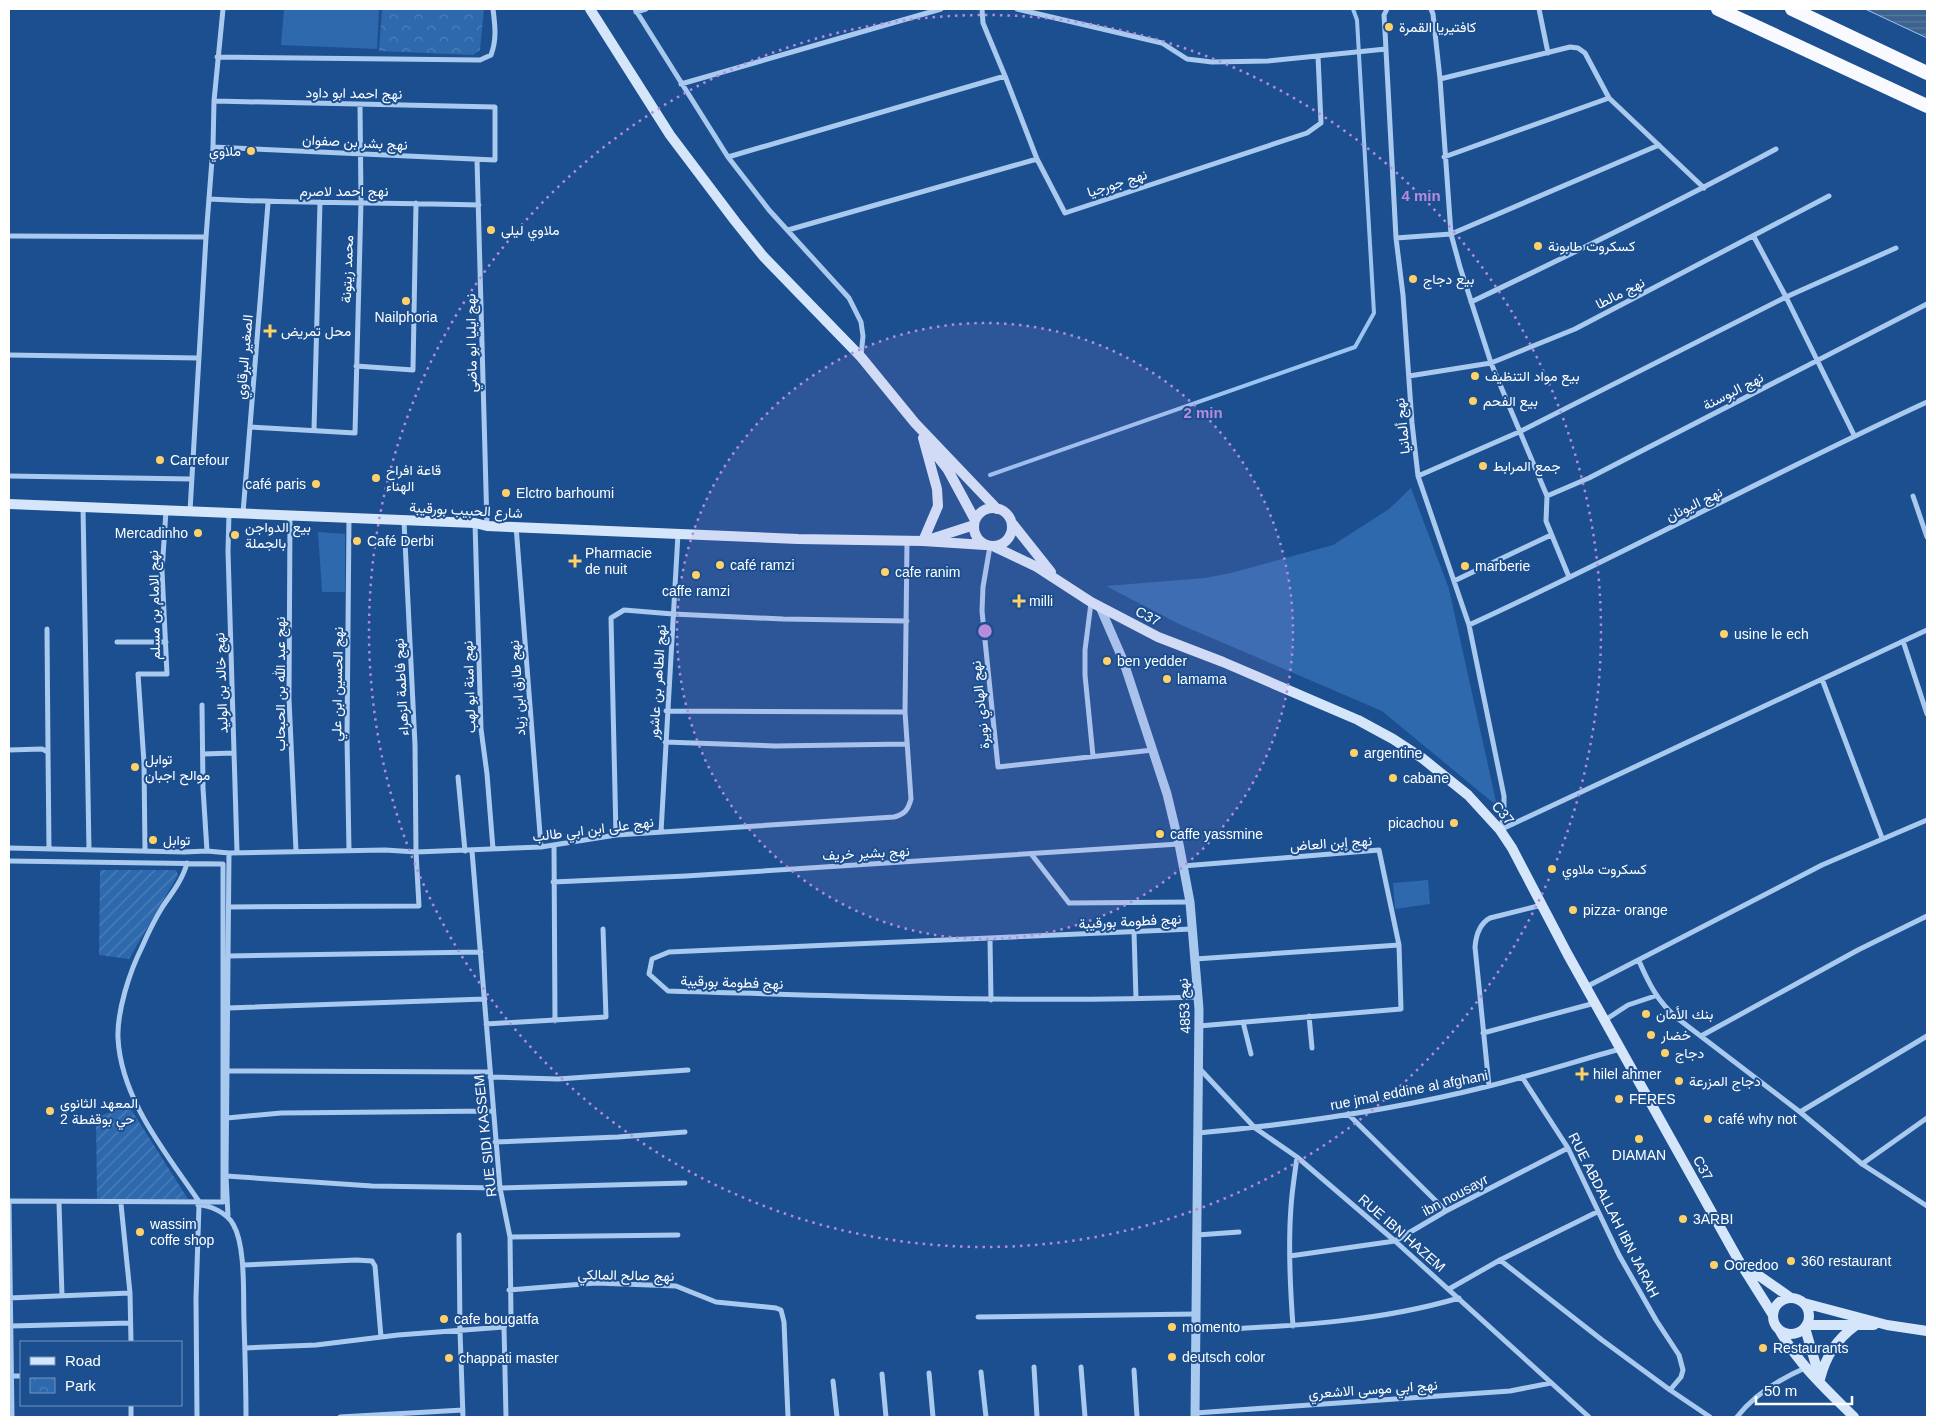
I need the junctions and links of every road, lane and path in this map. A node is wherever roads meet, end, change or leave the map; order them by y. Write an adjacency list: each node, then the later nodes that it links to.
1 (224, 9): 17 (street)
2 (493, 9): 17 (street)
3 (590, 9): 54 (main road)
4 (646, 9): 13 (street)
5 (941, 9): 21 (street)
6 (982, 9): 19 (street, نهج جورجيا)
7 (1017, 9): 16 (street)
8 (1386, 9): 14 (street, نهج ألمانيا)
9 (1431, 9): 20 (street)
10 (1539, 9): 15 (street)
11 (1718, 9): 25 (highway)
12 (1792, 9): 18 (highway)
13 (635, 10): 21 (street)
14 (1386, 49): 16 (street); 48 (street, نهج ألمانيا)
15 (1548, 53): 20 (street); 22 (street)
16 (1318, 56): 32 (street, نهج جورجيا)
17 (217, 57): 23 (street)
18 (1927, 73)
19 (1005, 76): 30 (street); 32 (street, نهج جورجيا)
20 (1440, 79): 31 (street)
21 (681, 84): 30 (street)
22 (1609, 98): 26 (street); 31 (street)
23 (214, 101): 24 (street, نهج احمد ابو داود); 27 (street)
24 (360, 105): 29 (street, محمد زيتونة); 34 (street, نهج احمد ابو داود)
25 (1927, 106)
26 (1659, 145): 35 (street); 44 (street)
27 (213, 148): 29 (street, نهج بشر بن صفوان); 37 (street)
28 (1776, 149): 35 (street)
29 (359, 153): 33 (street, نهج بشر بن صفوان); 40 (street, محمد زيتونة)
30 (728, 157): 43 (street)
31 (1444, 157): 44 (street)
32 (1037, 159): 43 (street)
33 (477, 160): 34 (street, نهج بشر بن صفوان); 42 (street, نهج ايليا ابو ماضي)
34 (495, 160)
35 (1704, 188): 51 (street)
36 (1829, 196): 47 (street, نهج مالطا)
37 (209, 199): 38 (street, نهج احمد لاصرم); 46 (street)
38 (268, 202): 39 (street, نهج احمد لاصرم); 62 (street, الصغير البرقاوي)
39 (320, 202): 40 (street, نهج احمد لاصرم); 63 (street)
40 (361, 202): 41 (street, نهج احمد لاصرم); 58 (street, محمد زيتونة)
41 (416, 203): 42 (street, نهج احمد لاصرم); 58 (street)
42 (479, 205): 85 (street, نهج ايليا ابو ماضي)
43 (788, 230): 54 (street)
44 (1451, 234): 48 (street); 51 (street)
45 (9, 236): 46 (street)
46 (206, 237): 55 (street)
47 (1754, 237): 50 (street); 57 (street, نهج مالطا)
48 (1396, 238): 59 (street, نهج ألمانيا)
49 (1896, 248): 50 (street)
50 (1786, 297): 56 (street); 64 (street)
51 (1471, 302): 57 (street)
52 (1927, 304): 56 (street, نهج البوسنة)
53 (9, 355): 55 (street)
54 (861, 357): 61 (main road)
55 (198, 358): 69 (street)
56 (1817, 360): 65 (street); 70 (street, نهج البوسنة)
57 (1491, 363): 59 (street, نهج مالطا); 64 (street)
58 (356, 366): 63 (street, محمد زيتونة)
59 (1409, 376): 68 (street, نهج ألمانيا)
60 (1927, 402): 65 (street, نهج اليونان)
61 (915, 424): 66 (main road); 74 (main road)
62 (250, 427): 63 (street); 78 (street, الصغير البرقاوي)
63 (314, 430)
64 (1519, 432): 68 (street); 70 (street)
65 (1854, 435): 93 (street, نهج اليونان)
66 (923, 438): 82 (main road); 91 (main road)
67 (9, 476): 69 (street)
68 (1418, 476): 95 (street, نهج ألمانيا)
69 (191, 479): 76 (street)
70 (1548, 496): 88 (street)
71 (1913, 496): 89 (street)
72 (9, 504): 73 (main road, شارع الحبيب بورقيبة)
73 (83, 507): 75 (main road, شارع الحبيب بورقيبة); 131 (street)
74 (997, 509): 82 (main road); 84 (main road)
75 (166, 511): 76 (main road, شارع الحبيب بورقيبة); 105 (street, نهج الامام بن مسلم)
76 (190, 511): 77 (main road, شارع الحبيب بورقيبة)
77 (229, 513): 78 (main road, شارع الحبيب بورقيبة); 116 (street, نهج خالد بن الوليد)
78 (243, 513): 79 (main road, شارع الحبيب بورقيبة)
79 (290, 516): 80 (main road, شارع الحبيب بورقيبة); 137 (street, نهج عبد الله بن الحبحاب)
80 (349, 518): 81 (main road, شارع الحبيب بورقيبة); 133 (street, نهج الحسين ابن علي)
81 (404, 521): 83 (main road, شارع الحبيب بورقيبة); 139 (street, نهج فاطمة الزهراء)
82 (975, 522): 91 (main road); 92 (main road)
83 (476, 523): 85 (main road, شارع الحبيب بورقيبة); 130 (street, نهج امنة ابو لهب)
84 (1012, 523): 92 (main road); 94 (main road)
85 (487, 526): 86 (main road, شارع الحبيب بورقيبة)
86 (516, 526): 87 (main road, شارع الحبيب بورقيبة); 127 (street, نهج طارق ابن زياد)
87 (678, 534): 90 (main road, شارع الحبيب بورقيبة); 98 (street, نهج الطاهر بن عاشور)
88 (1551, 535): 93 (street); 95 (street)
89 (1927, 537)
90 (907, 541): 91 (main road, شارع الحبيب بورقيبة); 99 (street, نهج على ابن ابي طالب)
91 (923, 541): 92 (main road)
92 (990, 546): 94 (main road); 118 (street, نهج الهادي نويرة)
93 (1570, 577): 100 (street, نهج اليونان)
94 (1057, 579): 96 (main road, C37)
95 (1454, 581): 100 (street, نهج ألمانيا)
96 (1091, 602): 97 (main road, C37); 118 (street)
97 (1100, 607): 114 (street, نهج 4853); 121 (main road, C37)
98 (673, 614): 99 (street); 108 (street, نهج الطاهر بن عاشور); 123 (street)
99 (907, 621): 109 (street, نهج على ابن ابي طالب)
100 (1469, 624): 121 (street, نهج ألمانيا)
101 (47, 629): 115 (street)
102 (1927, 630): 103 (street)
103 (1903, 641): 106 (street); 110 (street)
104 (117, 642): 105 (street)
105 (166, 642): 136 (street, نهج الامام بن مسلم)
106 (1822, 679): 121 (street); 124 (street)
107 (202, 705): 117 (street)
108 (666, 711): 109 (street); 111 (street, نهج الطاهر بن عاشور)
109 (905, 712): 112 (street, نهج على ابن ابي طالب)
110 (1927, 714)
111 (665, 742): 112 (street); 122 (street, نهج الطاهر بن عاشور)
112 (907, 744): 122 (street, نهج على ابن ابي طالب)
113 (9, 750): 115 (street)
114 (1153, 750): 118 (street, نهج الهادي نويرة); 126 (street, نهج 4853)
115 (48, 752): 129 (street)
116 (234, 753): 117 (street); 138 (street, نهج خالد بن الوليد)
117 (203, 754): 132 (street)
118 (1093, 756)
119 (458, 777): 134 (street)
120 (1927, 820): 124 (street)
121 (1500, 830): 147 (main road, C37)
122 (661, 832): 123 (street, نهج على ابن ابي طالب)
123 (616, 835): 125 (street, نهج على ابن ابي طالب)
124 (1882, 838): 158 (street)
125 (554, 844): 127 (street, نهج على ابن ابي طالب); 145 (street)
126 (1179, 844): 141 (street, نهج بشير خريف); 144 (street, نهج 4853)
127 (541, 847): 130 (street, نهج على ابن ابي طالب)
128 (9, 848): 129 (street, نهج على ابن ابي طالب)
129 (49, 849): 131 (street, نهج على ابن ابي طالب)
130 (493, 849): 135 (street, نهج على ابن ابي طالب)
131 (89, 850): 136 (street, نهج على ابن ابي طالب)
132 (206, 850): 136 (street, نهج على ابن ابي طالب); 140 (street, نهج على ابن ابي طالب)
133 (349, 850): 137 (street, نهج على ابن ابي طالب); 139 (street, نهج على ابن ابي طالب)
134 (465, 850): 135 (street, نهج على ابن ابي طالب); 139 (street, نهج على ابن ابي طالب)
135 (472, 850): 155 (street, RUE SIDI KASSEM)
136 (145, 851)
137 (296, 851): 138 (street, نهج على ابن ابي طالب)
138 (236, 852): 140 (street, نهج على ابن ابي طالب)
139 (416, 852): 148 (street, نهج فاطمة الزهراء)
140 (229, 853): 148 (street)
141 (1032, 855): 145 (street, نهج بشير خريف); 146 (street)
142 (9, 861): 143 (street)
143 (187, 863): 203 (street); 203 (street)
144 (1183, 866): 146 (street, نهج 4853); 154 (street, نهج إبن العاض)
145 (553, 882): 168 (street)
146 (1190, 902): 151 (street, نهج 4853)
147 (1542, 905): 159 (main road, C37); 173 (street)
148 (229, 907): 156 (street)
149 (1927, 916): 174 (street)
150 (603, 929): 168 (street)
151 (1192, 929): 152 (street, نهج فطومة بورقيبة); 157 (street, نهج 4853)
152 (1134, 932): 153 (street, نهج فطومة بورقيبة); 163 (street)
153 (990, 938): 164 (street); 164 (street, نهج فطومة بورقيبة)
154 (1399, 946): 157 (street); 167 (street, نهج إبن العاض)
155 (480, 952): 156 (street); 162 (street, RUE SIDI KASSEM)
156 (228, 956): 166 (street)
157 (1195, 959): 161 (street, نهج 4853)
158 (1639, 961): 159 (street); 160 (street)
159 (1586, 988): 165 (main road, C37)
160 (1655, 996): 169 (street); 174 (street)
161 (1198, 997): 163 (street, نهج فطومة بورقيبة); 172 (street, نهج 4853)
162 (485, 999): 166 (street); 171 (street, RUE SIDI KASSEM)
163 (1136, 999): 164 (street, نهج فطومة بورقيبة)
164 (991, 1000)
165 (1594, 1003): 169 (main road, C37); 173 (street)
166 (228, 1008): 181 (street)
167 (1309, 1016): 170 (street); 176 (street)
168 (555, 1020): 171 (street)
169 (1604, 1020): 177 (main road, C37)
170 (1243, 1022): 172 (street); 178 (street)
171 (486, 1024): 182 (street, RUE SIDI KASSEM)
172 (1199, 1026): 179 (street, نهج 4853)
173 (1484, 1033): 184 (street)
174 (1701, 1036): 186 (street)
175 (1927, 1036): 186 (street)
176 (1312, 1048)
177 (1620, 1049): 183 (street, rue jmal eddine al afghani); 216 (main road, C37)
178 (1250, 1054)
179 (1199, 1068): 190 (street, RUE IBN HAZEM); 192 (street, نهج 4853)
180 (688, 1070): 182 (street)
181 (227, 1071): 182 (street); 188 (street)
182 (490, 1074): 185 (street, RUE SIDI KASSEM)
183 (1522, 1077): 184 (street, rue jmal eddine al afghani); 194 (street, RUE ABDALLAH IBN JARAH)
184 (1489, 1086): 187 (street, rue jmal eddine al afghani)
185 (492, 1111): 188 (street); 193 (street, RUE SIDI KASSEM)
186 (1800, 1112): 196 (street)
187 (1348, 1114): 190 (street, rue jmal eddine al afghani); 205 (street)
188 (227, 1118): 197 (street)
189 (1927, 1118): 196 (street)
190 (1255, 1128): 192 (street, rue jmal eddine al afghani); 195 (street, RUE IBN HAZEM)
191 (685, 1132): 193 (street)
192 (1198, 1133): 211 (street, نهج 4853)
193 (495, 1142): 199 (street, RUE SIDI KASSEM)
194 (1568, 1148): 205 (street, ibn nousayr); 206 (street, RUE ABDALLAH IBN JARAH)
195 (1297, 1157): 213 (street, RUE IBN HAZEM); 214 (street)
196 (1862, 1164): 204 (street)
197 (226, 1176): 199 (street); 207 (street)
198 (685, 1183): 199 (street)
199 (500, 1188): 212 (street, RUE SIDI KASSEM)
200 (9, 1202): 201 (street); 203 (street); 218 (street)
201 (59, 1203): 202 (street); 222 (street)
202 (121, 1204): 203 (street); 221 (street)
203 (200, 1204): 207 (street); 263 (street)
204 (1927, 1206)
205 (1446, 1211): 213 (street, ibn nousayr)
206 (1597, 1212): 215 (street); 258 (street, RUE ABDALLAH IBN JARAH)
207 (228, 1216): 217 (street)
208 (1239, 1232): 211 (street)
209 (459, 1235): 238 (street)
210 (678, 1235): 212 (street)
211 (1198, 1235): 228 (street, نهج 4853)
212 (510, 1238): 220 (street, RUE SIDI KASSEM)
213 (1395, 1241): 214 (street, ibn nousayr); 219 (street, RUE IBN HAZEM)
214 (1290, 1256): 234 (street)
215 (1500, 1260): 219 (street); 258 (street)
216 (1739, 1261): 225 (main road); 229 (main road, C37)
217 (243, 1264): 242 (street); 244 (street)
218 (9, 1279): 223 (street)
219 (1449, 1289): 224 (street, RUE IBN HAZEM)
220 (509, 1290): 236 (street, RUE SIDI KASSEM); 269 (street, نهج صالح المالكي)
221 (130, 1292): 222 (street); 231 (street)
222 (62, 1296): 223 (street)
223 (10, 1298): 227 (street)
224 (1459, 1298): 234 (street); 257 (street, RUE IBN HAZEM)
225 (1791, 1298): 226 (main road); 229 (main road)
226 (1804, 1303): 232 (main road); 237 (main road)
227 (10, 1305): 233 (street)
228 (1197, 1314): 230 (street); 239 (street, نهج 4853)
229 (1773, 1315): 240 (main road)
230 (978, 1316)
231 (130, 1323): 233 (street); 243 (street)
232 (1887, 1325): 235 (main road); 241 (main road)
233 (11, 1326): 245 (street)
234 (1293, 1326): 239 (street)
235 (1855, 1326): 237 (main road); 256 (main road)
236 (504, 1327): 238 (street); 267 (street, RUE SIDI KASSEM)
237 (1806, 1327): 240 (main road); 256 (main road)
238 (460, 1331): 242 (street); 260 (street)
239 (1197, 1331): 261 (street, نهج 4853)
240 (1780, 1331): 248 (main road)
241 (1927, 1331)
242 (380, 1337): 244 (street)
243 (131, 1341)
244 (245, 1348): 264 (street)
245 (10, 1354): 253 (street)
246 (1034, 1367): 274 (street)
247 (1081, 1367): 275 (street)
248 (1805, 1368): 256 (main road); 279 (street)
249 (1134, 1370): 276 (street)
250 (981, 1372): 273 (street)
251 (929, 1373): 272 (street)
252 (882, 1374): 271 (street)
253 (12, 1376): 254 (street); 259 (street)
254 (20, 1376)
255 (833, 1381): 270 (street)
256 (1822, 1382): 280 (main road)
257 (1551, 1383): 261 (street, نهج ابي موسى الاشعري); 277 (street, RUE IBN HAZEM)
258 (1670, 1390): 278 (street)
259 (10, 1400): 262 (street)
260 (463, 1410): 265 (street); 266 (street)
261 (1195, 1415)
262 (12, 1417)
263 (197, 1417)
264 (246, 1417)
265 (340, 1417)
266 (464, 1417)
267 (506, 1417)
268 (782, 1417): 269 (street)
269 (788, 1417)
270 (837, 1417)
271 (886, 1417)
272 (933, 1417)
273 (986, 1417)
274 (1037, 1417)
275 (1086, 1417)
276 (1137, 1417)
277 (1590, 1417)
278 (1710, 1417)
279 (1737, 1417)
280 (1854, 1417)

